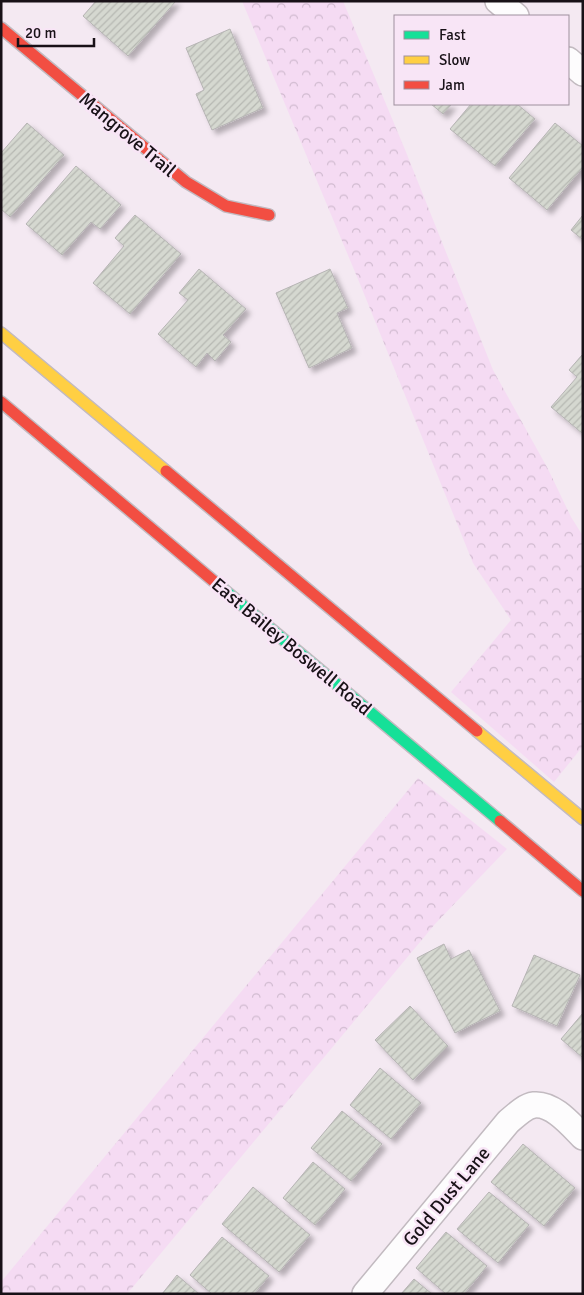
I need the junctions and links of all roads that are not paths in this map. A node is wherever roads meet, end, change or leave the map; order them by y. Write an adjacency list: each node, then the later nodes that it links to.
1 (498, 1): 2 (street)
2 (515, 15)
3 (1, 28): 6 (main road, Mangrove Trail)
4 (569, 61): 5 (street)
5 (583, 73)
6 (269, 214)
7 (1, 333): 9 (main road)
8 (1, 402): 10 (main road, East Bailey Boswell Road)
9 (583, 819)
10 (583, 891)
11 (583, 1137): 12 (street, Gold Dust Lane)
12 (365, 1294)

